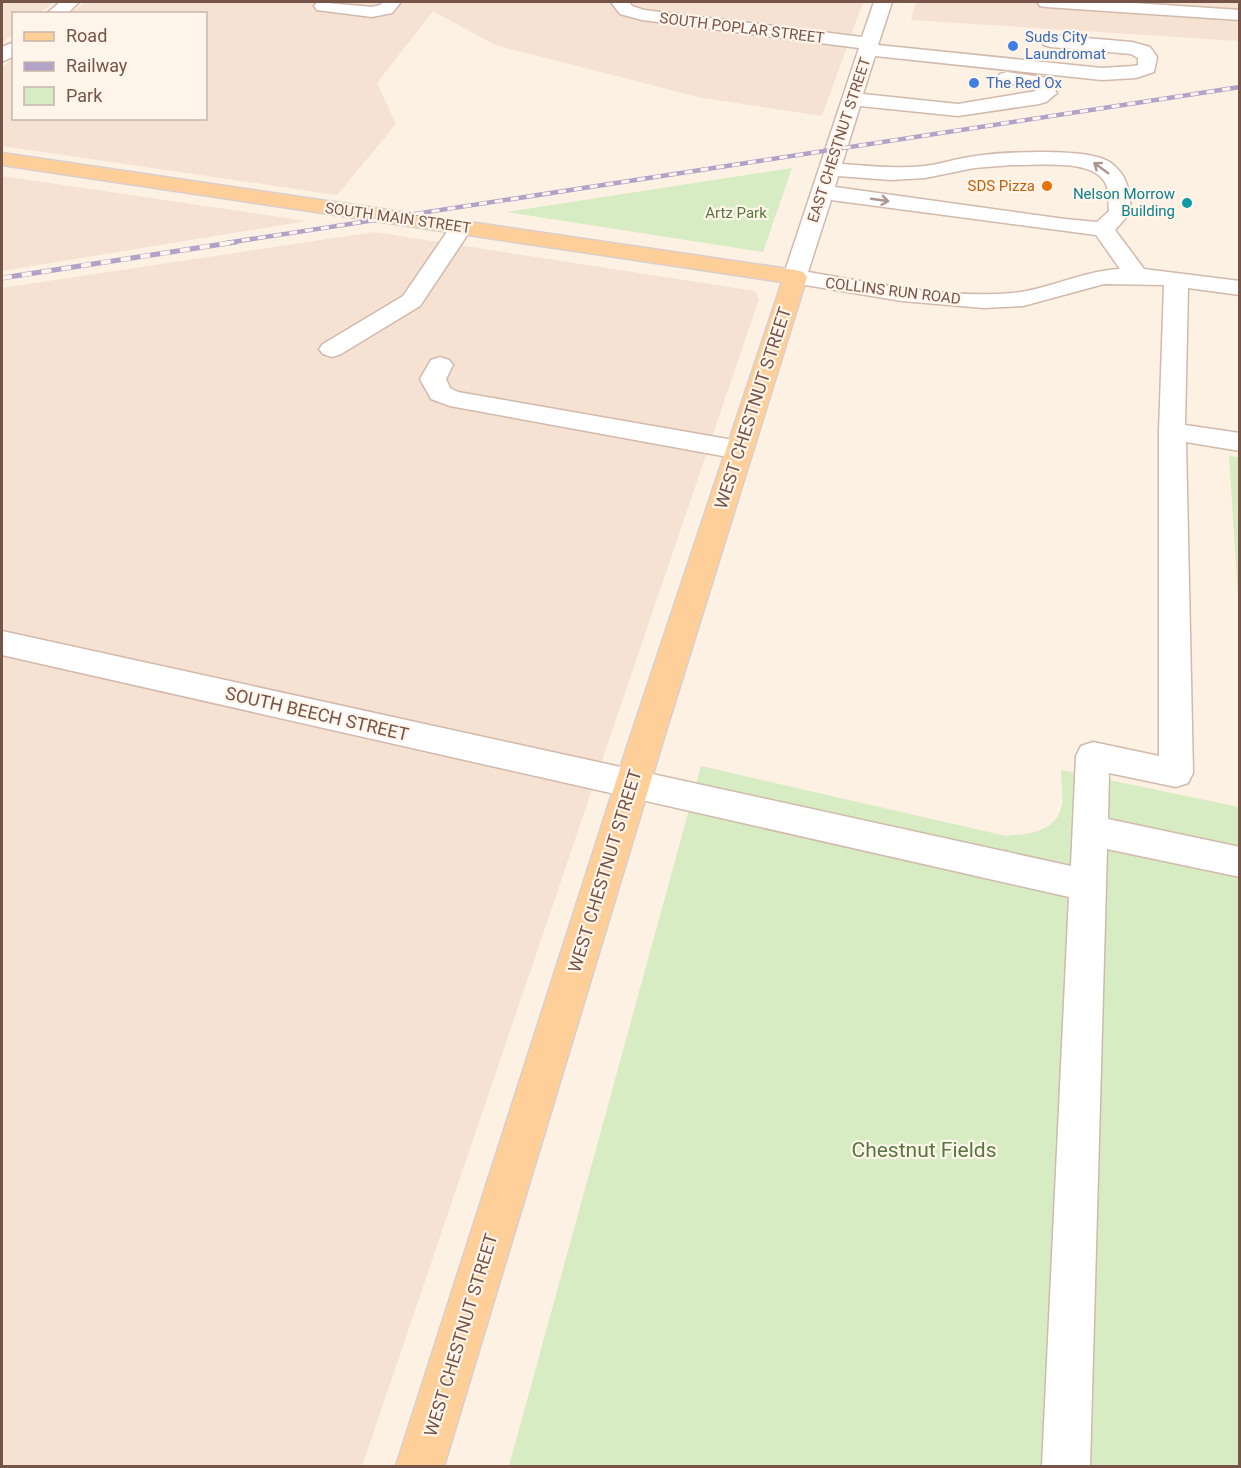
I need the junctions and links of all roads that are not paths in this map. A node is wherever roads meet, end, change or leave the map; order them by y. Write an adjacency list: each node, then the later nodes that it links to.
1 (70, 2): 7 (street)
2 (392, 2): 6 (street)
3 (620, 2): 10 (street, SOUTH POPLAR STREET)
4 (883, 2): 10 (street, EAST CHESTNUT STREET)
5 (1046, 2): 8 (street)
6 (323, 6)
7 (58, 12)
8 (1239, 15)
9 (1052, 41): 10 (street)
10 (867, 52): 11 (street, EAST CHESTNUT STREET); 11 (street)
11 (852, 99): 13 (street, EAST CHESTNUT STREET)
12 (2, 159): 15 (main road, SOUTH MAIN STREET)
13 (830, 169): 14 (street, EAST CHESTNUT STREET); 16 (street, one-way to 13)
14 (822, 192): 16 (street, one-way to 16); 18 (street, EAST CHESTNUT STREET)
15 (462, 228): 18 (main road, SOUTH MAIN STREET); 21 (street)
16 (1103, 229): 17 (street)
17 (1137, 276): 18 (street, COLLINS RUN ROAD); 19 (street, COLLINS RUN ROAD)
18 (795, 278): 25 (main road, WEST CHESTNUT STREET)
19 (1176, 279): 20 (street, COLLINS RUN ROAD); 23 (street)
20 (1239, 288)
21 (332, 349)
22 (440, 365): 25 (street)
23 (1172, 431): 24 (street); 28 (street)
24 (1239, 442)
25 (739, 450): 27 (main road, WEST CHESTNUT STREET)
26 (2, 643): 27 (street, SOUTH BEECH STREET)
27 (632, 784): 30 (street, SOUTH BEECH STREET); 31 (main road, WEST CHESTNUT STREET)
28 (1089, 830): 29 (street); 30 (street)
29 (1239, 862)
30 (1087, 885): 32 (street)
31 (420, 1467)
32 (1066, 1467)

